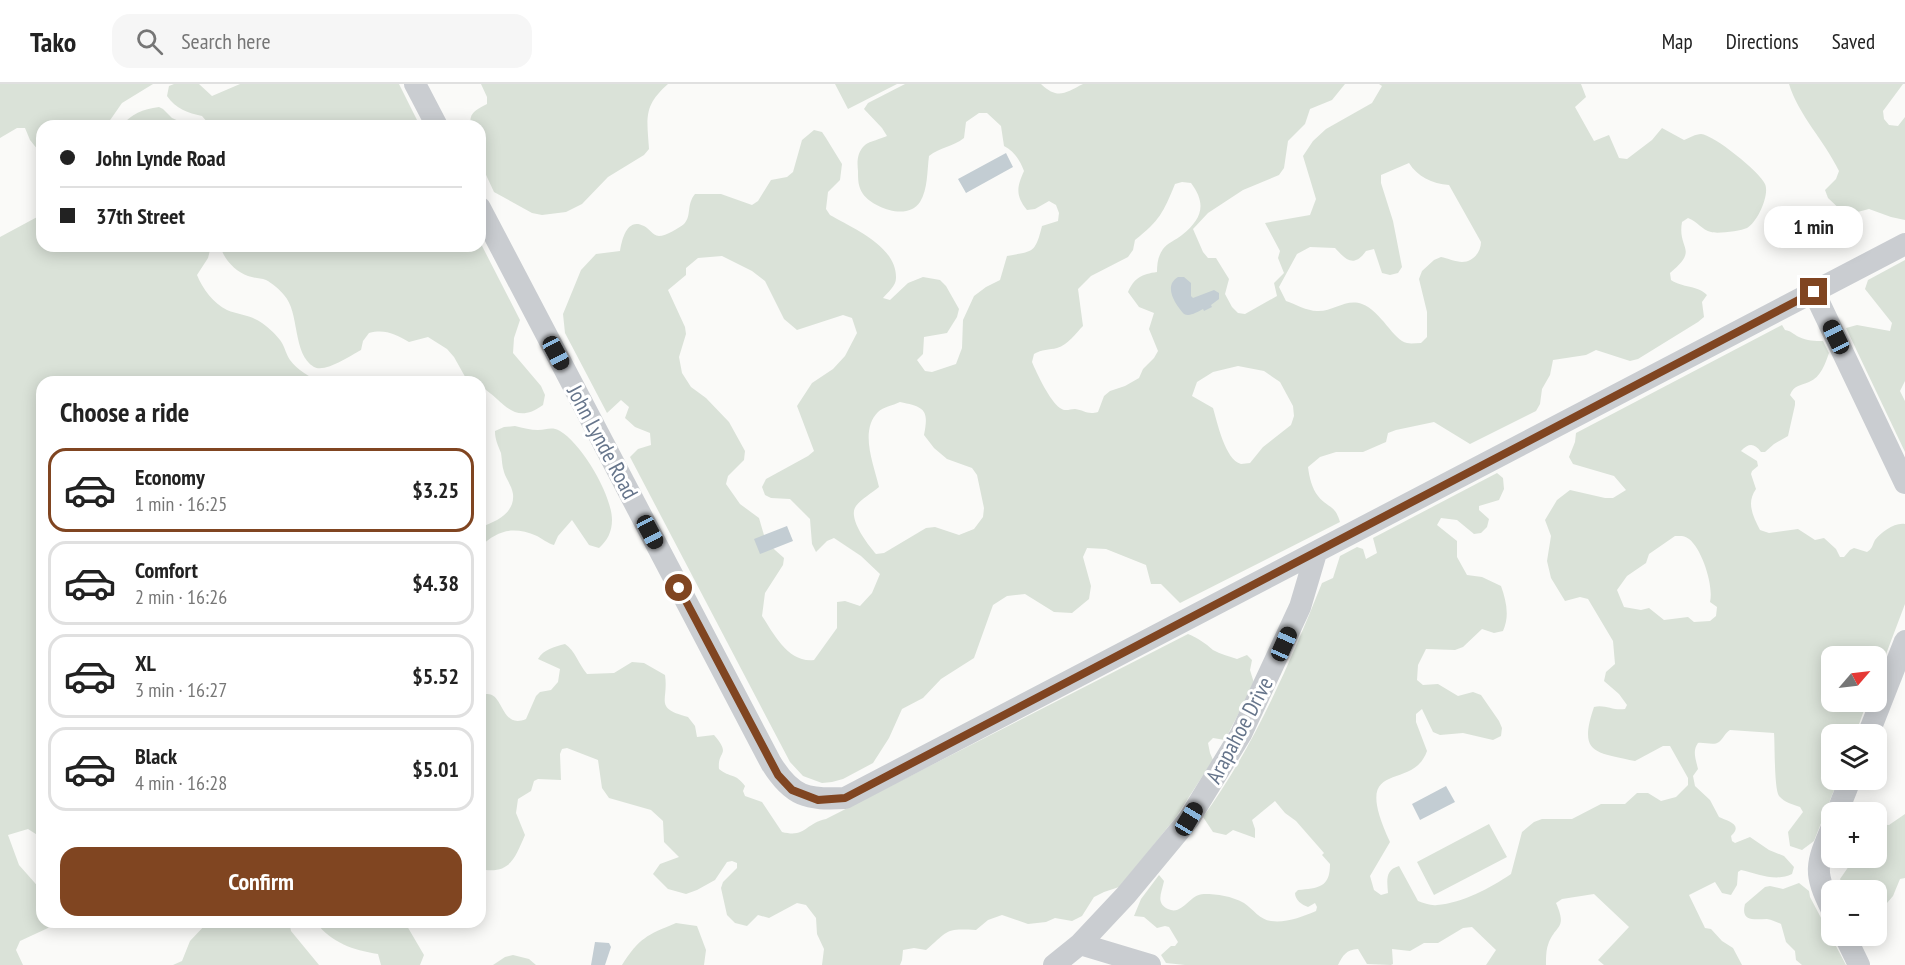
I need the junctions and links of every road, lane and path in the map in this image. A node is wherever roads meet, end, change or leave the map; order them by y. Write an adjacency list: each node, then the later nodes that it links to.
1 (415, 84): 2 (street)
2 (434, 120)
3 (486, 219): 7 (street, John Lynde Road)
4 (1905, 244): 5 (street, John Lynde Road)
5 (1814, 292): 6 (street); 7 (street, John Lynde Road)
6 (1905, 483)
7 (1316, 553): 12 (street, Arapahoe Drive)
8 (1905, 641): 9 (street)
9 (1872, 724)
10 (1821, 852): 11 (street)
11 (1821, 889)
12 (1080, 944): 14 (street, Arapahoe Drive); 15 (street)
13 (1850, 946): 16 (street)
14 (1054, 965)
15 (1150, 965)
16 (1859, 965)

